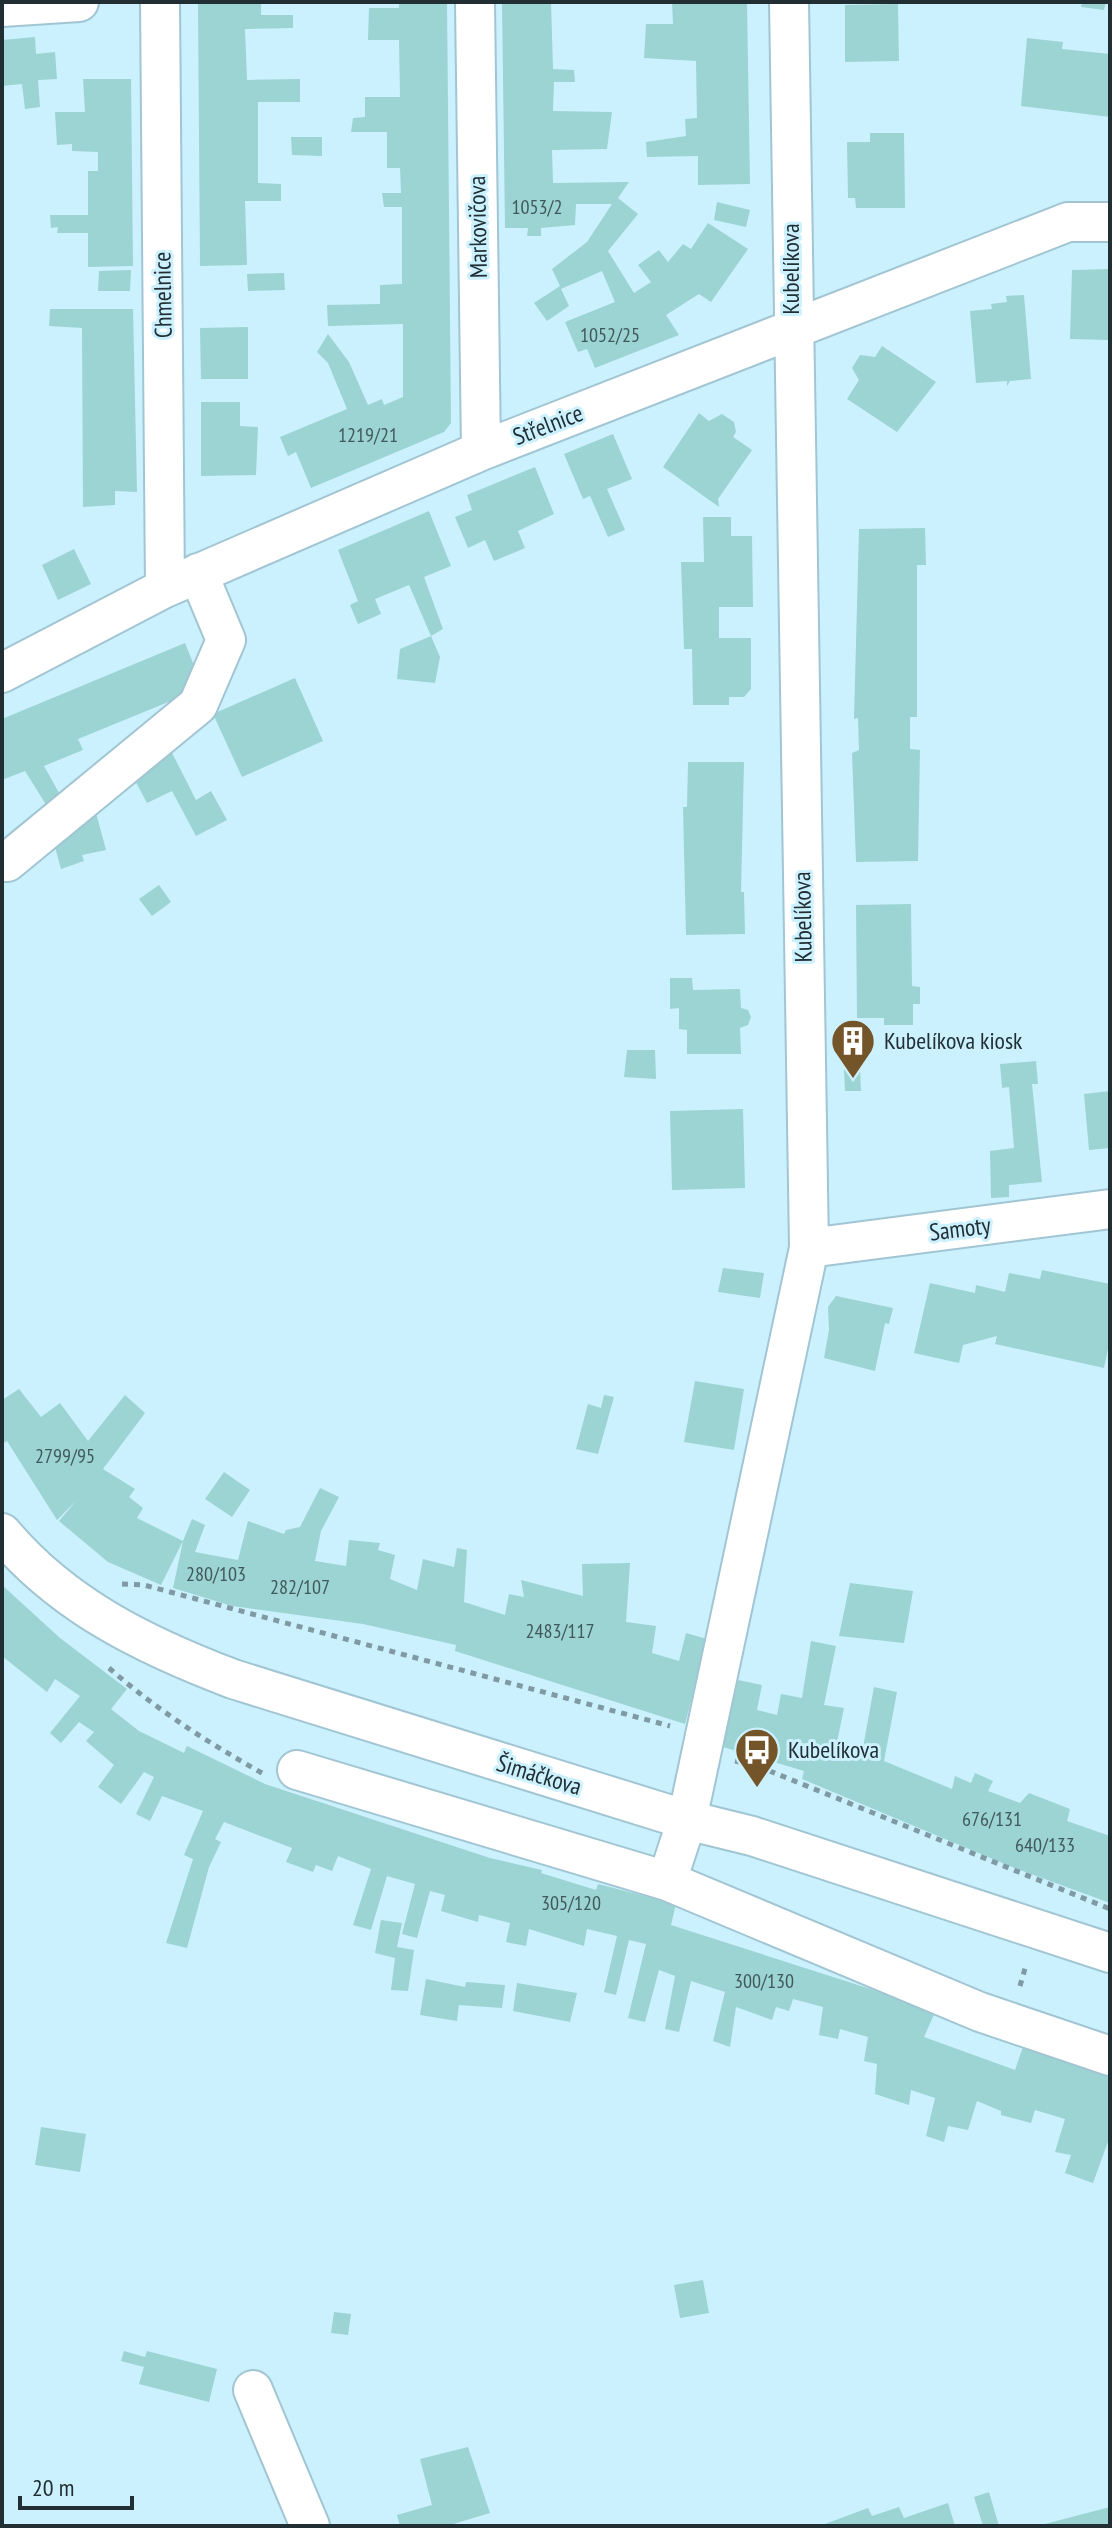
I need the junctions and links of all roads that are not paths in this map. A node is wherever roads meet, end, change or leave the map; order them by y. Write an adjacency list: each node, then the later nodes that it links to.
1 (79, 2): 5 (street)
2 (160, 2): 9 (street, Chmelnice)
3 (475, 2): 8 (street, Markovičova)
4 (789, 2): 7 (street, Kubelíkova)
5 (2, 7)
6 (1110, 222): 7 (street, Střelnice)
7 (791, 330): 8 (street, Střelnice); 13 (street, Kubelíkova)
8 (481, 451): 9 (street, Střelnice)
9 (182, 580): 10 (street, Střelnice); 11 (street)
10 (2, 673)
11 (7, 862)
12 (1110, 1209): 13 (street, Samoty)
13 (809, 1248): 16 (street, Kubelíkova)
14 (2, 1533): 16 (street, Šimáčkova)
15 (297, 1770): 17 (street)
16 (687, 1820): 17 (street, Kubelíkova); 18 (street, Šimáčkova)
17 (667, 1881): 19 (street)
18 (1110, 1953)
19 (1110, 2056)
20 (253, 2390): 21 (street)
21 (310, 2526)

